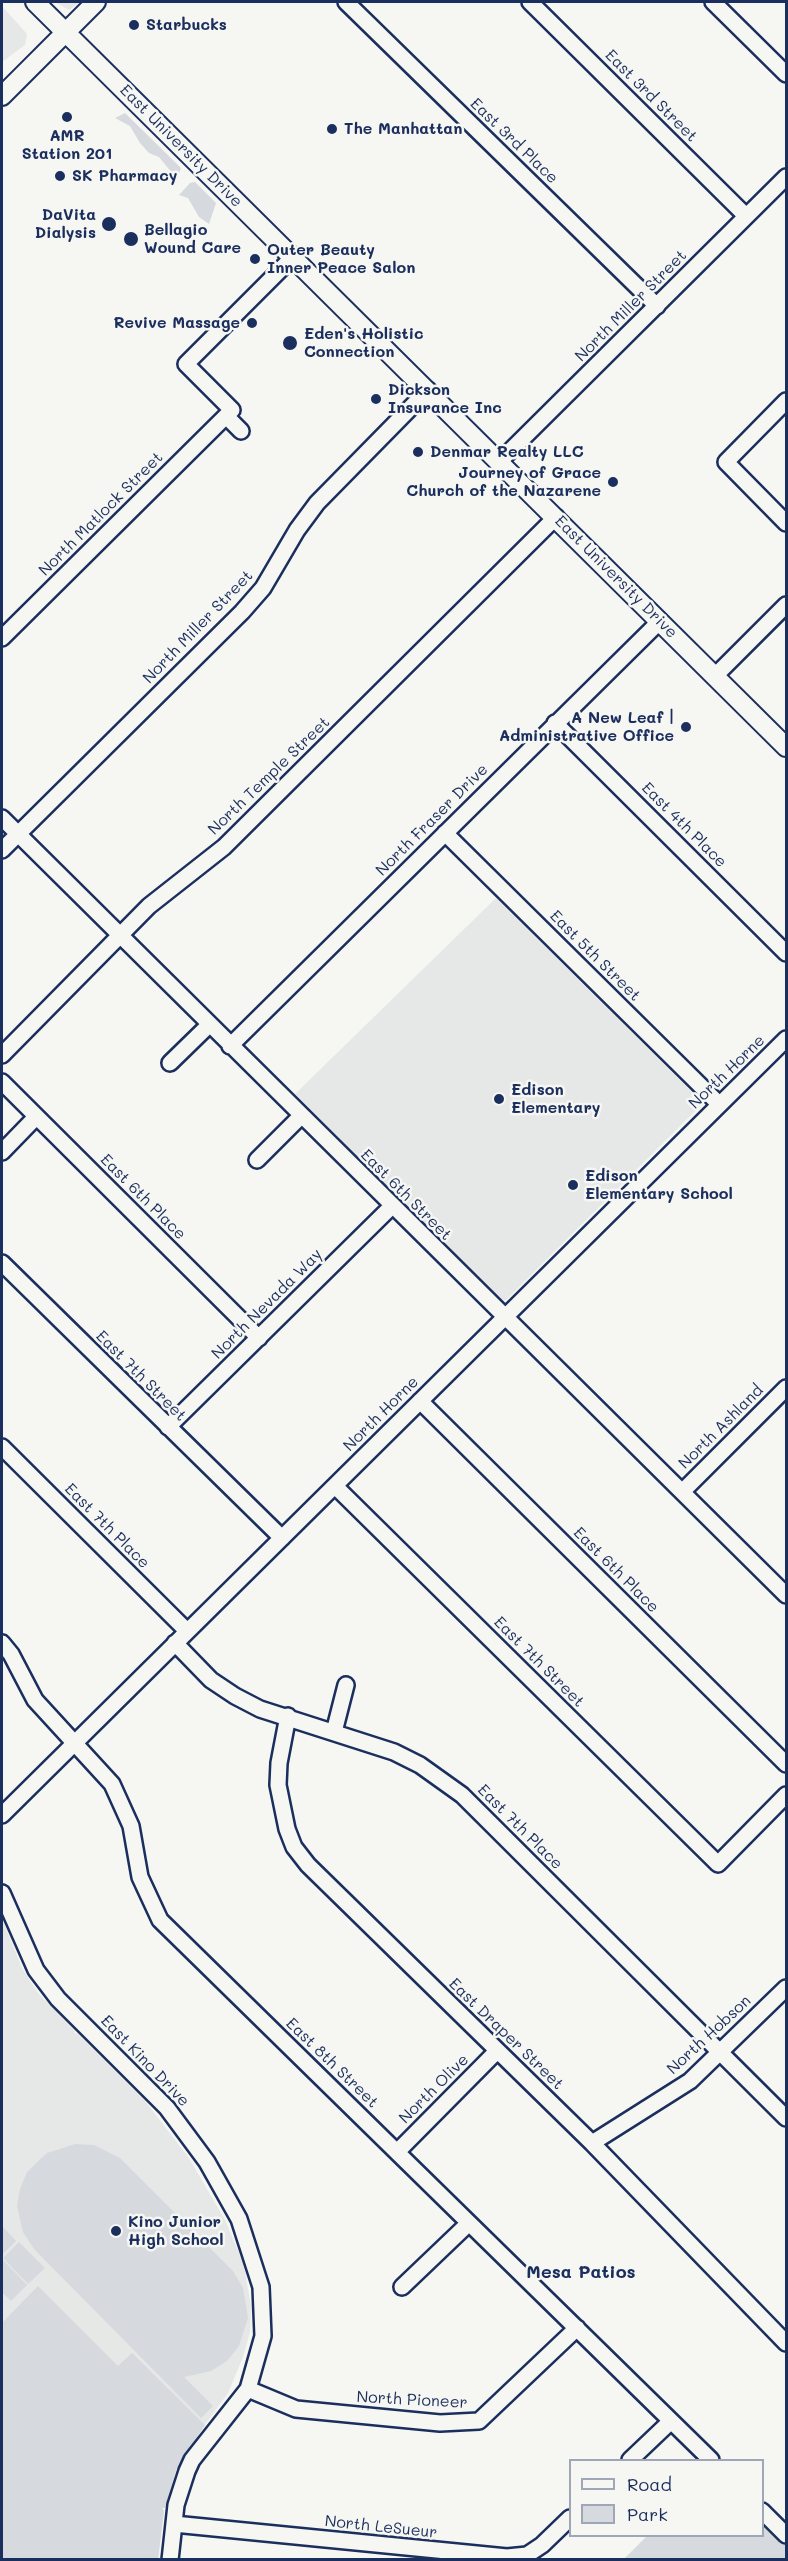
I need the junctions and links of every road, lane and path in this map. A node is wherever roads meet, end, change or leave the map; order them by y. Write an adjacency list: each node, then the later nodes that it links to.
1 (35, 2): 6 (main road, East University Drive)
2 (96, 2): 6 (main road)
3 (346, 2): 12 (street, East 3rd Place)
4 (530, 2): 10 (street, East 3rd Street)
5 (713, 2): 7 (street)
6 (66, 31): 8 (main road); 11 (main road, East University Drive)
7 (786, 74)
8 (2, 96)
9 (786, 177): 10 (street, North Miller Street)
10 (746, 216): 12 (street, North Miller Street)
11 (293, 257): 13 (main road, East University Drive); 15 (street)
12 (657, 306): 17 (street, North Miller Street)
13 (428, 390): 17 (main road, East University Drive); 28 (street, North Miller Street)
14 (786, 401): 19 (street)
15 (226, 416): 16 (street); 22 (street, North Matlock Street)
16 (241, 431)
17 (500, 461): 18 (main road, East University Drive)
18 (556, 517): 21 (main road, East University Drive); 30 (street, North Temple Street)
19 (786, 523)
20 (786, 605): 23 (street)
21 (660, 621): 23 (main road, East University Drive); 24 (street, North Fraser Drive)
22 (2, 638)
23 (714, 676): 25 (main road, East University Drive)
24 (555, 723): 27 (street, North Fraser Drive); 31 (street, East 4th Place)
25 (786, 747)
26 (2, 818): 28 (street, East 6th Street)
27 (445, 833): 34 (street, North Fraser Drive); 38 (street, East 5th Street)
28 (18, 834): 29 (street, North Miller Street); 30 (street, East 6th Street)
29 (2, 850)
30 (121, 936): 32 (street, East 6th Street); 35 (street, North Temple Street)
31 (786, 953)
32 (209, 1025): 34 (street, East 6th Street); 36 (street)
33 (786, 1039): 38 (street, North Horne)
34 (230, 1046): 39 (street, East 6th Street)
35 (2, 1055)
36 (170, 1063)
37 (2, 1082): 40 (street, East 6th Place)
38 (719, 1104): 45 (street, North Horne)
39 (301, 1116): 42 (street); 43 (street, East 6th Street)
40 (36, 1117): 41 (street); 46 (street, East 6th Place)
41 (2, 1152)
42 (257, 1160)
43 (392, 1206): 45 (street, East 6th Street); 46 (street, North Nevada Way)
44 (2, 1263): 49 (street, East 7th Street)
45 (504, 1317): 48 (street, North Horne); 52 (street, East 6th Street)
46 (259, 1338): 49 (street, North Nevada Way)
47 (786, 1388): 52 (street, North Ashland)
48 (420, 1401): 51 (street, North Horne); 62 (street, East 6th Place)
49 (168, 1427): 53 (street, East 7th Street)
50 (2, 1447): 55 (street, East 7th Place)
51 (335, 1486): 53 (street, North Horne); 63 (street, East 7th Street)
52 (682, 1492): 54 (street, East 6th Street)
53 (282, 1538): 55 (street, North Horne)
54 (784, 1588)
55 (187, 1631): 57 (street, North Horne)
56 (2, 1643): 61 (street, East 8th Street)
57 (175, 1643): 59 (street, East 7th Place); 61 (street, North Horne)
58 (346, 1685): 60 (street)
59 (288, 1716): 60 (street, East 7th Place); 67 (street, East Draper Street)
60 (334, 1732): 68 (street, East 7th Place)
61 (74, 1742): 64 (street, North Horne); 71 (street, East 8th Street)
62 (786, 1764)
63 (786, 1795)
64 (2, 1815)
65 (2, 1893): 76 (street, East Kino Drive)
66 (786, 1988): 68 (street, North Hobson)
67 (497, 2051): 70 (street, East Draper Street); 71 (street, North Olive)
68 (722, 2051): 69 (street, East 7th Place); 70 (street, North Hobson)
69 (786, 2118)
70 (592, 2143): 75 (street, East Draper Street)
71 (397, 2152): 72 (street, East 8th Street)
72 (469, 2223): 73 (street); 74 (street, East 8th Street)
73 (402, 2287)
74 (577, 2328): 76 (street, North Pioneer); 77 (street, East 8th Street)
75 (786, 2343)
76 (248, 2390): 82 (street, East Kino Drive)
77 (671, 2421): 78 (street); 79 (street, East 8th Street)
78 (631, 2459)
79 (710, 2459)
80 (764, 2513): 83 (street)
81 (569, 2519): 82 (street, North LeSueur)
82 (174, 2524): 84 (street, East Kino Drive)
83 (786, 2535)
84 (170, 2559)

